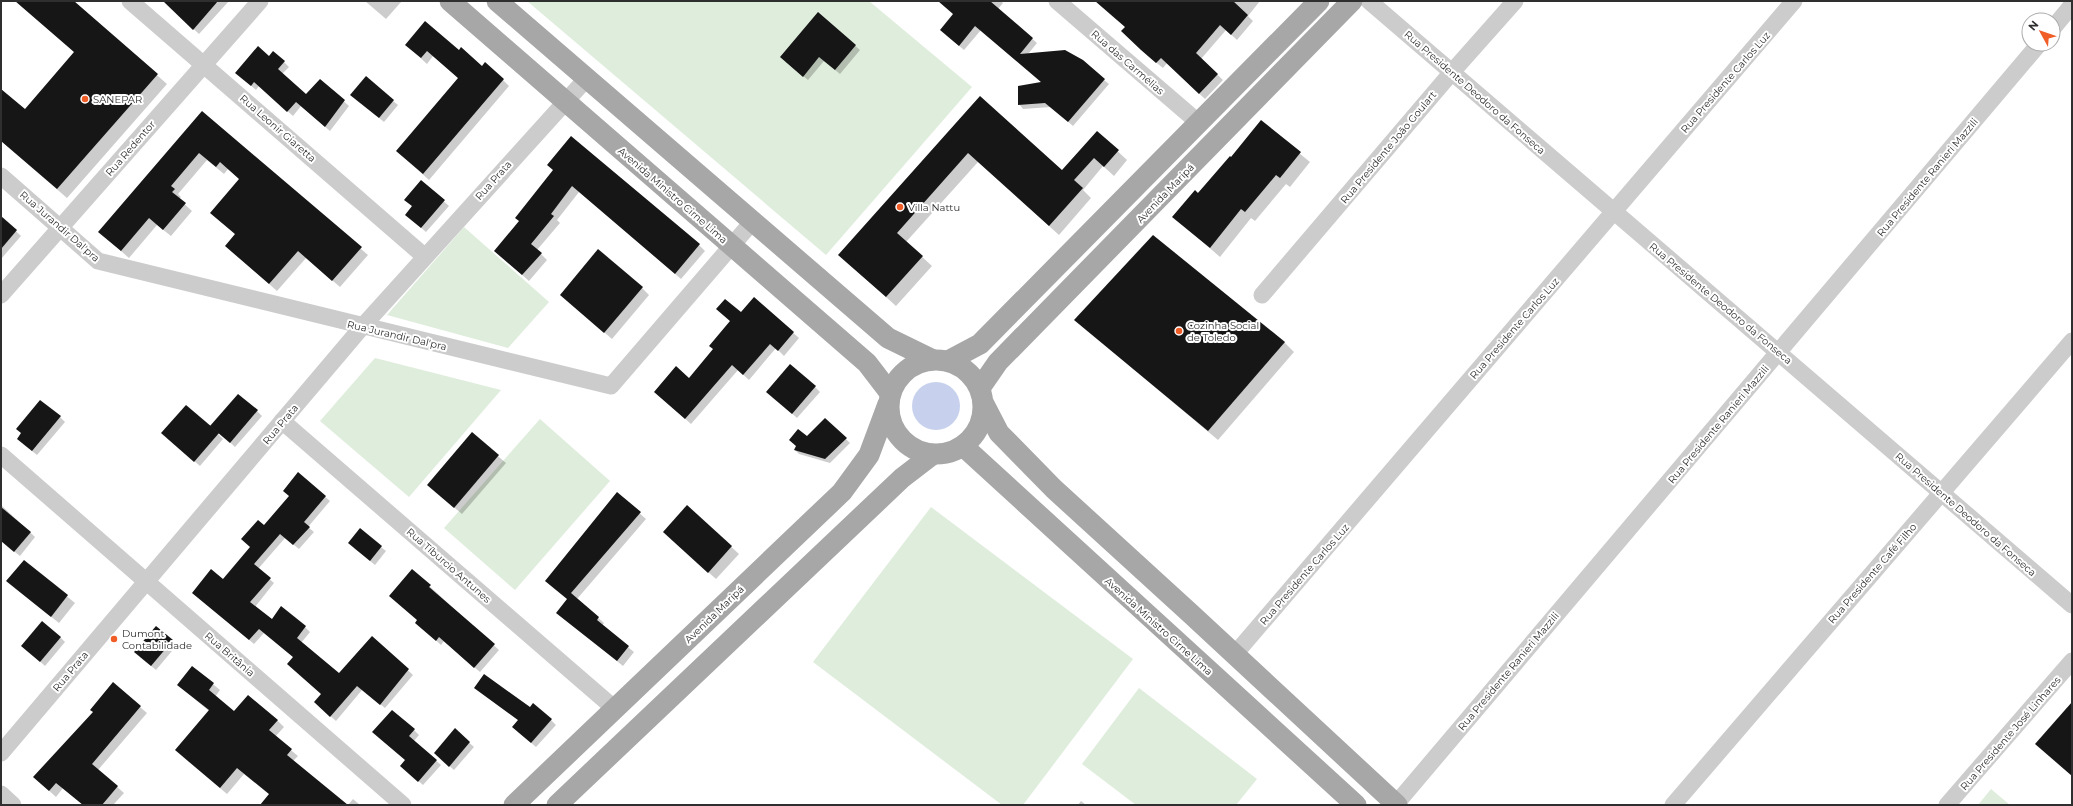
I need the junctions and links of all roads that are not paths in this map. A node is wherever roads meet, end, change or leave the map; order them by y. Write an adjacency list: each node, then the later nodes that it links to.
1 (130, 1): 14 (street, Rua Leonir Giaretta)
2 (260, 1): 14 (street, Rua Redentor)
3 (450, 1): 17 (main road, Avenida Ministro Cirne Lima)
4 (497, 1): 16 (main road)
5 (1057, 1): 18 (street, Rua das Carmélias)
6 (1319, 1): 18 (main road)
7 (1352, 1): 21 (main road, Avenida Maripá)
8 (1369, 1): 15 (street, Rua Presidente Deodoro da Fonseca)
9 (1515, 1): 15 (street, Rua Presidente João Goulart)
10 (1794, 1): 23 (street, Rua Presidente Carlos Luz)
11 (2072, 5): 12 (street)
12 (2061, 18)
13 (2032, 52): 33 (street, Rua Presidente Ranieri Mazzili)
14 (204, 64): 26 (street, Rua Redentor); 28 (street, Rua Leonir Giaretta)
15 (1452, 72): 23 (street, Rua Presidente Deodoro da Fonseca); 30 (street, Rua Presidente João Goulart)
16 (586, 78): 17 (street, Rua Prata); 24 (main road)
17 (565, 100): 27 (main road, Avenida Ministro Cirne Lima); 28 (street, Rua Prata)
18 (1199, 123): 20 (main road)
19 (1, 176): 26 (street, Rua Jurandir Dal'pra)
20 (1142, 180): 21 (main road); 22 (main road)
21 (1160, 199): 25 (main road, Avenida Maripá)
22 (1115, 208): 25 (main road); 34 (main road)
23 (1614, 212): 33 (street, Rua Presidente Deodoro da Fonseca); 44 (street, Rua Presidente Carlos Luz)
24 (753, 221): 27 (street, Rua Jurandir Dal'pra); 34 (main road)
25 (1133, 226): 35 (main road, Avenida Maripá)
26 (61, 227): 29 (street, Rua Redentor); 31 (street, Rua Jurandir Dal'pra)
27 (732, 246): 31 (street, Rua Jurandir Dal'pra); 36 (main road, Avenida Ministro Cirne Lima)
28 (424, 256): 31 (street, Rua Prata)
29 (1, 295)
30 (1262, 295)
31 (362, 327): 37 (street, Rua Prata)
32 (2072, 342): 41 (street, Rua Presidente Café Filho)
33 (1779, 352): 41 (street, Rua Presidente Deodoro da Fonseca); 49 (street, Rua Presidente Ranieri Mazzili)
34 (939, 360): 35 (main road); 36 (main road)
35 (982, 396): 38 (main road); 44 (main road)
36 (889, 398): 39 (main road); 46 (main road, Avenida Maripá)
37 (282, 421): 42 (street, Rua Prata); 46 (street, Rua Tíburcio Antunes)
38 (963, 446): 39 (main road); 54 (main road, Avenida Ministro Cirne Lima)
39 (932, 454): 53 (main road)
40 (1, 455): 42 (street, Rua Britânia)
41 (1942, 493): 43 (street, Rua Presidente Deodoro da Fonseca); 55 (street, Rua Presidente Café Filho)
42 (146, 581): 47 (street, Rua Prata); 51 (street, Rua Britânia)
43 (2072, 605)
44 (1234, 654): 49 (main road)
45 (2072, 661): 56 (street, Rua Presidente José Linhares)
46 (615, 708): 52 (main road, Avenida Maripá)
47 (1, 753)
48 (1, 794): 50 (street)
49 (1389, 802)
50 (13, 805)
51 (403, 805)
52 (514, 805)
53 (557, 805)
54 (1356, 805)
55 (1673, 805)
56 (1948, 805)

